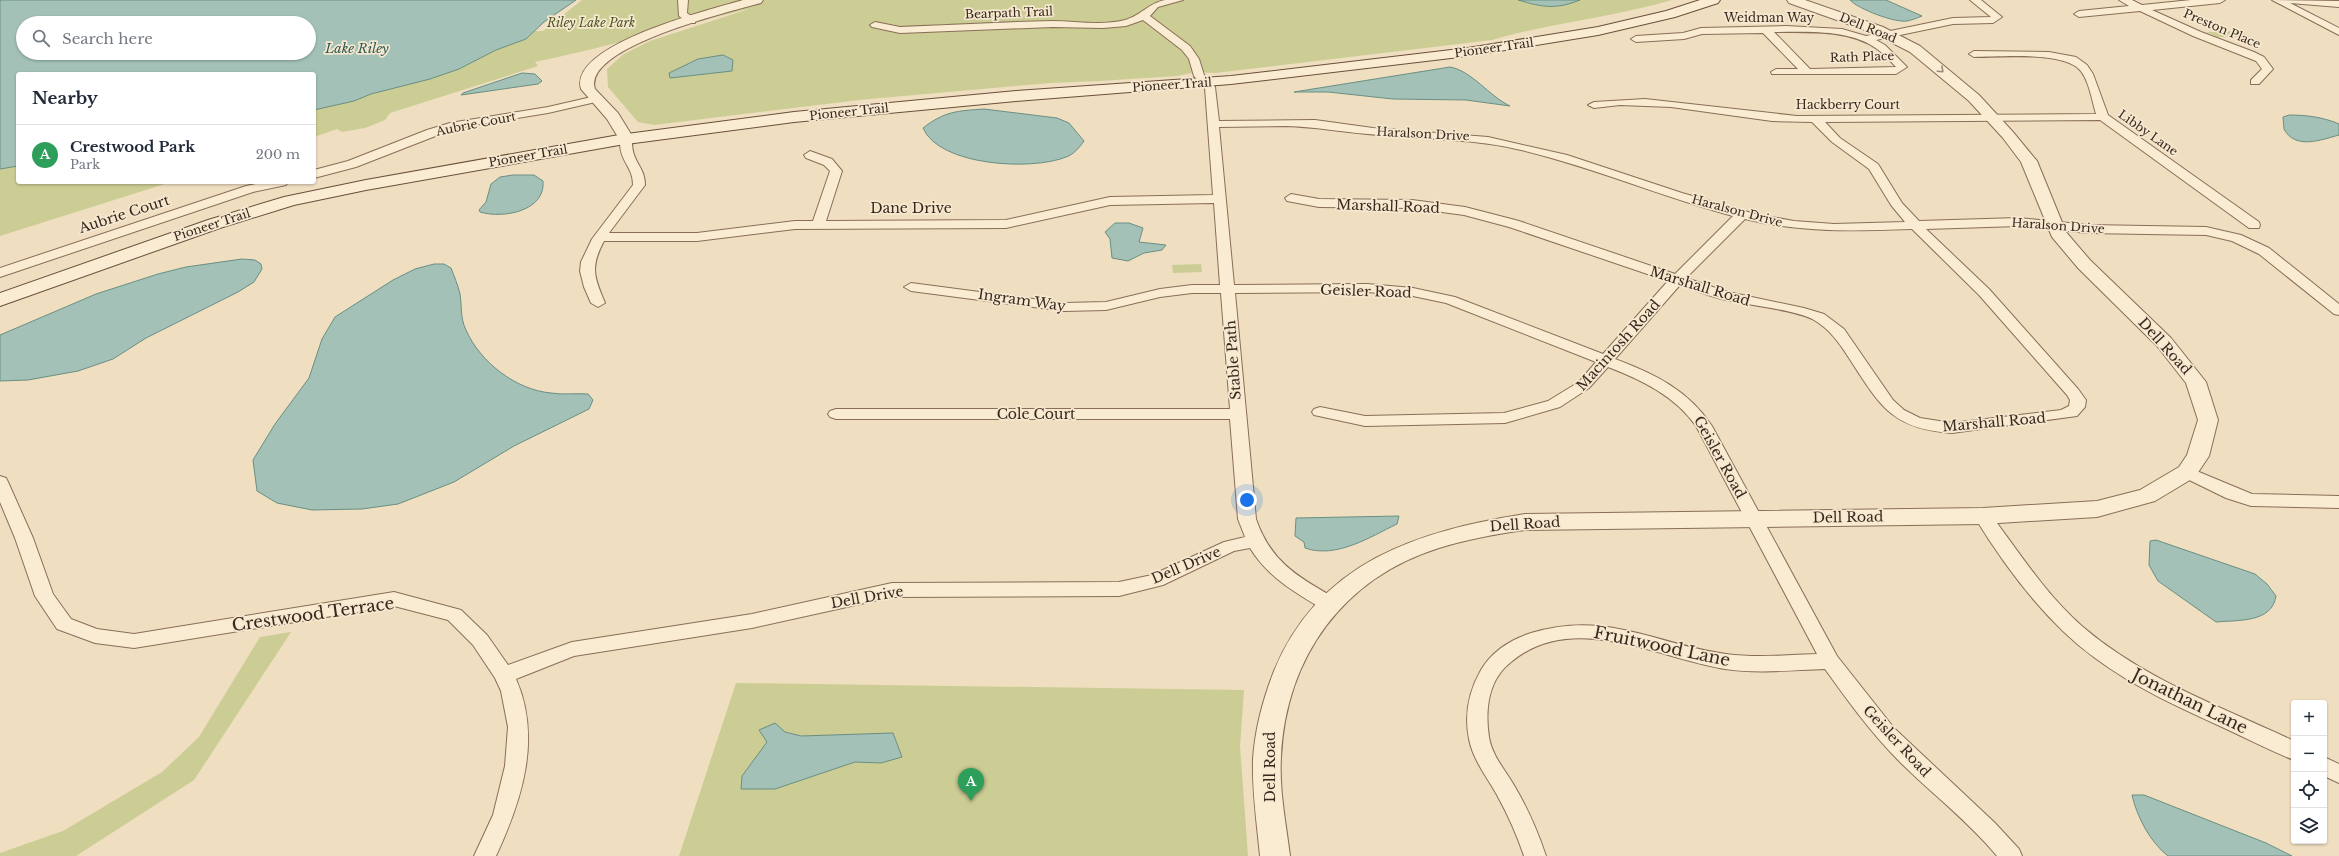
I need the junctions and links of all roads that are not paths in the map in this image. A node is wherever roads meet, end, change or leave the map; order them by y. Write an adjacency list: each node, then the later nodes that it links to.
1 (683, 0): 16 (street)
2 (757, 0): 16 (street)
3 (1178, 0): 15 (street, Bearpath Trail)
4 (1713, 0): 26 (main road, Pioneer Trail)
5 (1793, 0): 20 (street, Dell Road)
6 (1815, 0): 20 (street, Dell Road)
7 (1975, 0): 20 (street, Weidman Way)
8 (2124, 0): 13 (street, Preston Place)
9 (2220, 0): 13 (street)
10 (2277, 0): 19 (street)
11 (2288, 0): 12 (street)
12 (2339, 4)
13 (2141, 8): 14 (street); 27 (street, Preston Place)
14 (2079, 14)
15 (1144, 16): 17 (street, Bearpath Trail); 26 (street)
16 (692, 21): 28 (street)
17 (875, 25)
18 (1766, 30): 21 (street, Weidman Way); 22 (street, Weidman Way); 24 (street)
19 (2339, 32)
20 (1895, 33): 22 (street, Weidman Way); 31 (street, Dell Road)
21 (1636, 39)
22 (1866, 39): 24 (street, Rath Place)
23 (1974, 54): 30 (street, Libby Lane)
24 (1806, 71): 25 (street, Rath Place)
25 (1776, 72)
26 (1205, 82): 33 (street, Stable Path); 34 (main road, Pioneer Trail)
27 (2255, 82)
28 (596, 99): 34 (street); 36 (street, Aubrie Court)
29 (1594, 105): 32 (street, Hackberry Court)
30 (2103, 117): 31 (street, Hackberry Court); 43 (street, Libby Lane)
31 (1992, 118): 32 (street, Hackberry Court); 44 (street, Dell Road)
32 (1815, 119): 41 (street, Marshall Road)
33 (1214, 124): 39 (street, Stable Path); 40 (street, Haralson Drive)
34 (626, 139): 45 (street); 50 (main road, Pioneer Trail)
35 (810, 155): 42 (street)
36 (316, 173)
37 (274, 184): 46 (street, Aubrie Court)
38 (1291, 198): 47 (street, Marshall Road)
39 (1220, 199): 42 (street, Dane Drive); 49 (street, Stable Path)
40 (1742, 214): 41 (street, Haralson Drive); 47 (street, Macintosh Road)
41 (1915, 224): 44 (street, Haralson Drive); 47 (street, Marshall Road)
42 (818, 225): 45 (street, Dane Drive)
43 (2254, 225)
44 (2055, 226): 52 (street, Haralson Drive); 57 (street, Dell Road)
45 (601, 237): 51 (street)
46 (0, 273)
47 (1677, 280): 53 (street, Macintosh Road)
48 (911, 287): 49 (street, Ingram Way)
49 (1228, 289): 53 (street, Geisler Road); 56 (street, Stable Path)
50 (0, 300)
51 (598, 303)
52 (2339, 311)
53 (1606, 360): 54 (street, Macintosh Road); 61 (street, Geisler Road)
54 (1320, 412)
55 (836, 414): 56 (street, Cole Court)
56 (1237, 414): 62 (street, Stable Path)
57 (2187, 472): 59 (street); 60 (street, Dell Road)
58 (0, 482): 65 (street, Crestwood Terrace)
59 (2339, 502)
60 (1983, 516): 61 (street, Dell Road); 66 (street, Jonathan Lane)
61 (1755, 519): 63 (street, Dell Road); 64 (street, Geisler Road)
62 (1254, 541): 63 (street, Stable Path); 65 (street, Dell Drive)
63 (1328, 604): 70 (street, Dell Road)
64 (1830, 661): 71 (street, Fruitwood Lane); 72 (street, Geisler Road)
65 (504, 675): 69 (street, Crestwood Terrace)
66 (2291, 750)
67 (2327, 768): 68 (street)
68 (2339, 774)
69 (485, 856)
70 (1274, 856)
71 (1535, 856)
72 (2011, 856)

